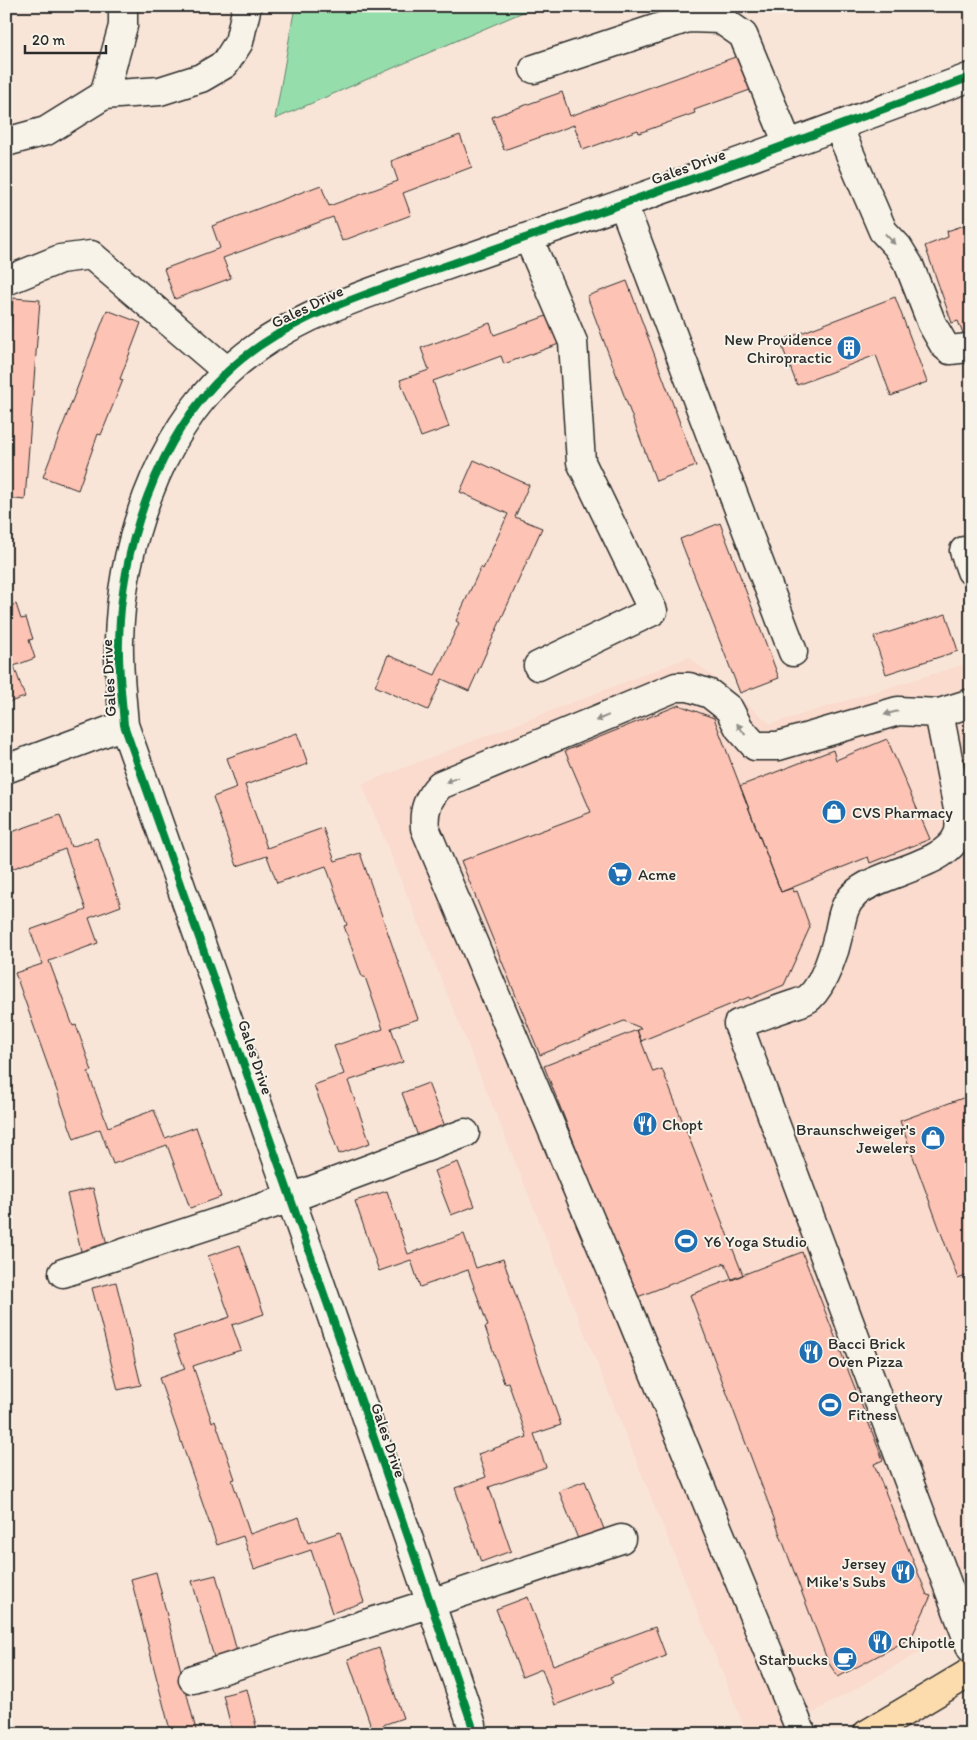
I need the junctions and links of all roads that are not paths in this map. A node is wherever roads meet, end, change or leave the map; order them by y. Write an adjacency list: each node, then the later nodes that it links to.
1 (123, 6): 5 (street)
2 (247, 6): 5 (street)
3 (534, 69): 8 (street)
4 (971, 77): 6 (street, Gales Drive)
5 (104, 95): 7 (street)
6 (838, 126): 8 (street, Gales Drive); 12 (street, one-way to 12)
7 (6, 142)
8 (788, 144): 9 (street, Gales Drive)
9 (624, 204): 10 (street, Gales Drive); 14 (street)
10 (528, 237): 13 (street, Gales Drive); 15 (street)
11 (6, 282): 13 (street)
12 (968, 348)
13 (227, 371): 18 (street, Gales Drive)
14 (793, 652)
15 (538, 666)
16 (971, 704): 17 (street)
17 (939, 714): 25 (street); 29 (street, one-way to 29)
18 (124, 724): 19 (street); 21 (street, Gales Drive)
19 (6, 769)
20 (465, 1133): 21 (street)
21 (291, 1198): 22 (street); 24 (street, Gales Drive)
22 (63, 1272)
23 (621, 1538): 24 (street)
24 (431, 1603): 27 (street); 28 (street, Gales Drive)
25 (971, 1648)
26 (971, 1672): 30 (main road)
27 (193, 1679)
28 (474, 1731)
29 (802, 1734)
30 (867, 1734)

